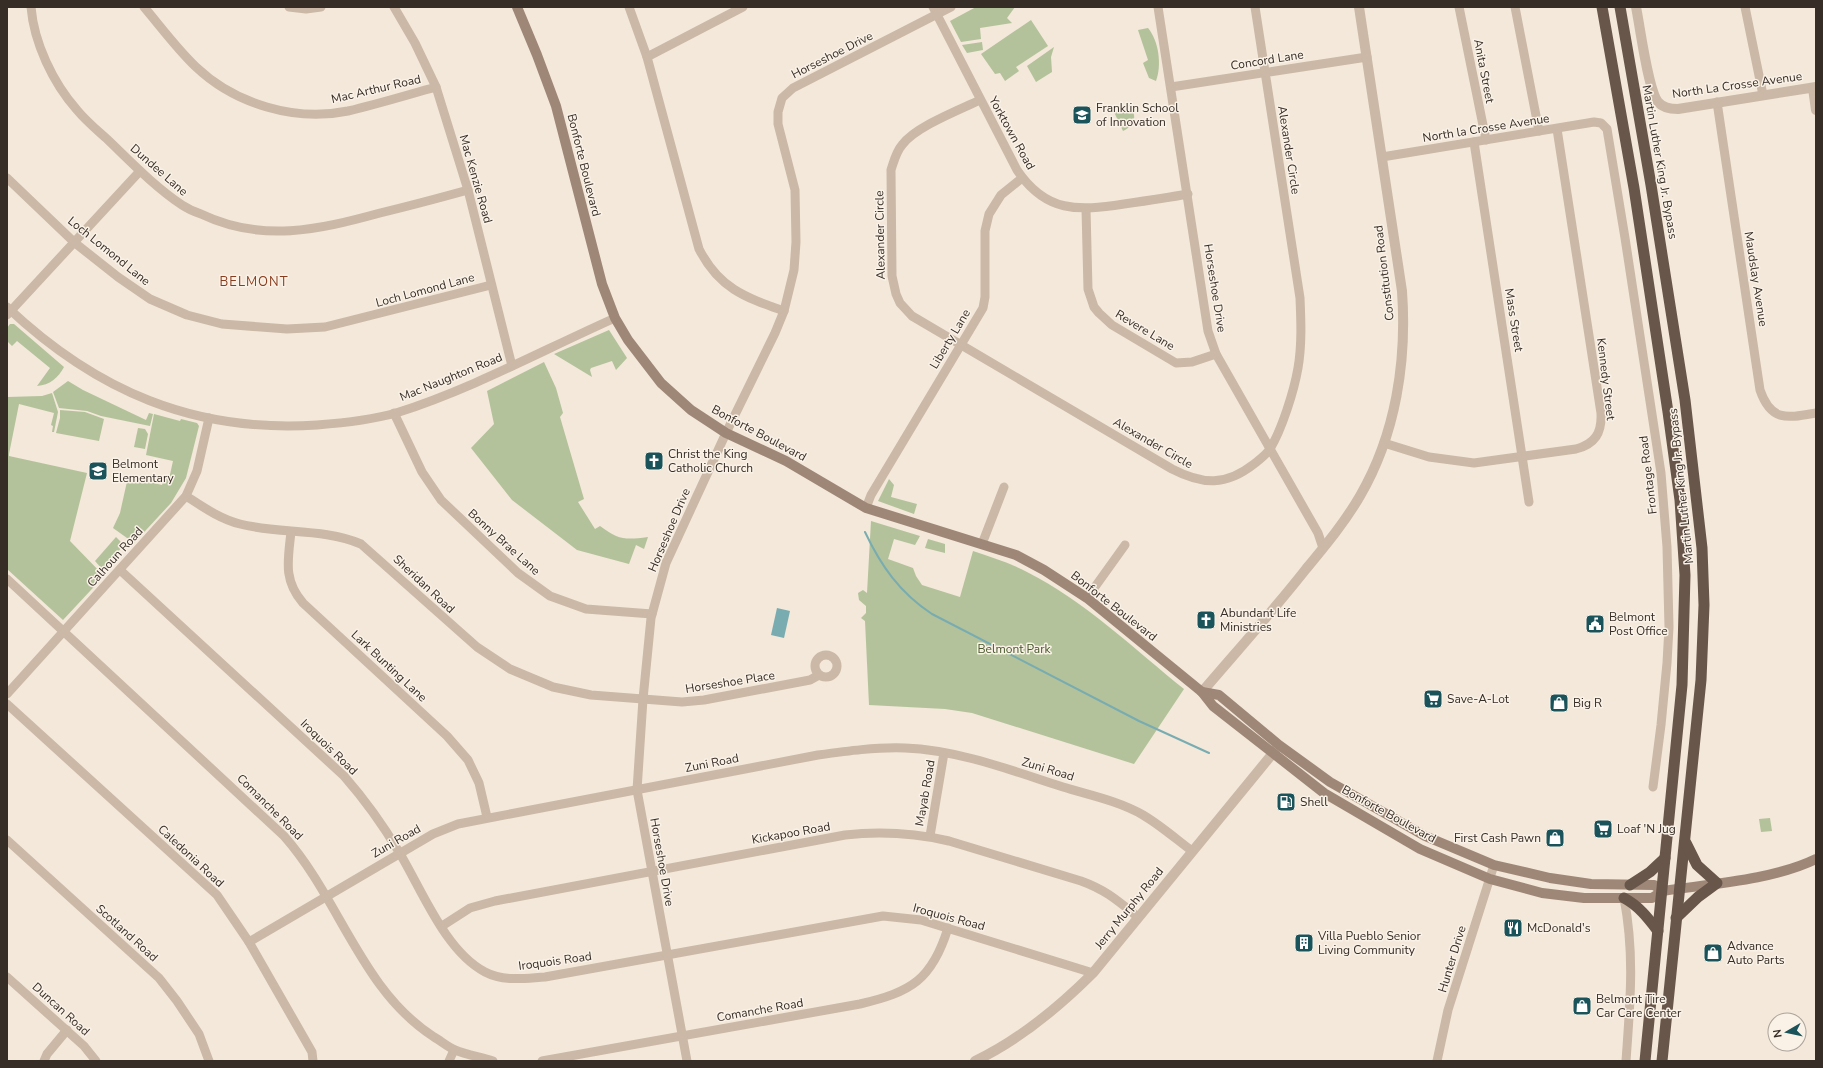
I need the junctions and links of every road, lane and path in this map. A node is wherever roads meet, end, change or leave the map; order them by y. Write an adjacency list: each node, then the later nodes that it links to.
1 (31, 7): 36 (street, Dundee Lane)
2 (144, 7): 23 (street, Mac Arthur Road)
3 (289, 7): 4 (street)
4 (321, 7)
5 (394, 7): 23 (street, Mac Kenzie Road)
6 (518, 7): 46 (main road, Bonforte Boulevard)
7 (629, 7): 20 (street)
8 (743, 7): 20 (street)
9 (951, 7): 19 (street, Horseshoe Drive)
10 (1158, 7): 24 (street, Horseshoe Drive)
11 (1255, 7): 22 (street, Alexander Circle)
12 (1358, 7): 21 (street, Constitution Road)
13 (1459, 7): 33 (street, Anita Street)
14 (1515, 7): 32 (street)
15 (1602, 7): 85 (highway, Martin Luther King Jr. Bypass)
16 (1620, 7): 82 (highway, Martin Luther King Jr. Bypass)
17 (1636, 7): 28 (street, North La Crosse Avenue)
18 (1745, 7): 26 (street)
19 (935, 11): 27 (street, Yorktown Road); 45 (street, Horseshoe Drive)
20 (647, 57): 45 (street)
21 (1367, 57): 22 (street, Concord Lane); 35 (street, Constitution Road)
22 (1265, 72): 24 (street, Concord Lane); 55 (street, Alexander Circle)
23 (436, 87): 39 (street, Mac Kenzie Road)
24 (1171, 87): 40 (street, Horseshoe Drive)
25 (1814, 87): 26 (street, North La Crosse Avenue); 29 (street)
26 (1763, 95): 28 (street, North La Crosse Avenue)
27 (980, 100): 38 (street, Yorktown Road); 47 (street, Alexander Circle)
28 (1717, 102): 51 (street, Maudslay Avenue)
29 (1816, 110)
30 (1594, 122): 31 (street, North la Crosse Avenue); 77 (street, Frontage Road)
31 (1557, 129): 32 (street, North la Crosse Avenue); 56 (street, Kennedy Street)
32 (1539, 131): 33 (street, North la Crosse Avenue)
33 (1486, 140): 34 (street, North la Crosse Avenue)
34 (1474, 142): 35 (street, North la Crosse Avenue); 56 (street, Mass Street)
35 (1382, 157): 54 (street, Constitution Road)
36 (140, 170): 39 (street, Dundee Lane); 42 (street)
37 (7, 178): 42 (street, Loch Lomond Lane)
38 (1022, 178): 41 (street, Yorktown Road); 47 (street, Liberty Lane)
39 (468, 190): 43 (street, Mac Kenzie Road)
40 (1188, 194): 41 (street, Yorktown Road); 48 (street, Horseshoe Drive)
41 (1086, 209): 48 (street, Revere Lane)
42 (75, 243): 43 (street, Loch Lomond Lane); 44 (street)
43 (491, 285): 49 (street, Mac Kenzie Road)
44 (8, 311): 52 (street, Mac Naughton Road)
45 (784, 311): 53 (street, Horseshoe Drive)
46 (616, 318): 49 (street, Mac Naughton Road); 53 (main road, Bonforte Boulevard)
47 (961, 344): 55 (street, Alexander Circle); 60 (street, Liberty Lane)
48 (1216, 354): 55 (street, Horseshoe Drive)
49 (512, 366): 50 (street, Mac Naughton Road)
50 (394, 413): 52 (street, Mac Naughton Road); 68 (street, Bonny Brae Lane)
51 (1816, 413)
52 (209, 418): 58 (street, Calhoun Road)
53 (726, 433): 60 (main road, Bonforte Boulevard); 68 (street, Horseshoe Drive)
54 (1384, 443): 56 (street, Kennedy Street); 64 (street, Constitution Road)
55 (1269, 450): 64 (street, Horseshoe Drive)
56 (1522, 457): 59 (street, Mass Street)
57 (1004, 487): 62 (street)
58 (186, 496): 61 (street, Sheridan Road); 65 (street, Calhoun Road)
59 (1529, 502)
60 (866, 508): 62 (main road, Bonforte Boulevard)
61 (292, 532): 73 (street, Sheridan Road); 79 (street, Lark Bunting Lane)
62 (982, 544): 67 (main road, Bonforte Boulevard)
63 (1126, 545): 67 (street)
64 (1323, 548): 71 (street, Constitution Road)
65 (120, 570): 69 (street, Calhoun Road); 84 (street, Iroquois Road)
66 (7, 579): 69 (street, Comanche Road)
67 (1087, 598): 71 (main road, Bonforte Boulevard)
68 (652, 614): 73 (street, Horseshoe Drive)
69 (64, 631): 72 (street, Calhoun Road); 94 (street, Comanche Road)
70 (819, 675): 73 (street, Horseshoe Place)
71 (1202, 692): 75 (main road, Bonforte Boulevard)
72 (7, 694)
73 (643, 698): 78 (street, Horseshoe Drive)
74 (7, 704): 101 (street, Caledonia Road)
75 (1276, 749): 83 (street, Jerry Murphy Road); 87 (main road, Bonforte Boulevard); 89 (main road, Bonforte Boulevard)
76 (944, 754): 78 (street, Zuni Road); 80 (street, Mayab Road); 83 (street, Zuni Road)
77 (1653, 787)
78 (637, 790): 79 (street, Zuni Road); 88 (street, Horseshoe Drive)
79 (487, 817): 84 (street, Zuni Road)
80 (930, 836): 88 (street, Kickapoo Road); 96 (street, Kickapoo Road)
81 (7, 840): 110 (street, Scotland Road)
82 (1685, 840): 90 (highway); 92 (highway, Martin Luther King Jr. Bypass)
83 (1192, 851): 96 (street, Jerry Murphy Road)
84 (400, 853): 94 (street, Zuni Road); 98 (street, Iroquois Road)
85 (1665, 858): 91 (highway); 93 (highway, Martin Luther King Jr. Bypass)
86 (1816, 859): 90 (main road, Bonforte Boulevard)
87 (1494, 865): 89 (street, Hunter Drive); 91 (main road, Bonforte Boulevard)
88 (651, 872): 98 (street, Kickapoo Road); 102 (street, Horseshoe Drive)
89 (1490, 879): 95 (main road, Bonforte Boulevard); 117 (street, Hunter Drive)
90 (1717, 883): 92 (main road, Bonforte Boulevard); 97 (highway)
91 (1630, 885): 93 (main road, Bonforte Boulevard)
92 (1680, 888): 93 (main road, Bonforte Boulevard); 97 (highway, Martin Luther King Jr. Bypass)
93 (1663, 891): 95 (main road, Bonforte Boulevard); 100 (highway, Martin Luther King Jr. Bypass)
94 (327, 896): 101 (street, Zuni Road); 107 (street, Comanche Road)
95 (1624, 898): 100 (highway); 118 (street)
96 (1138, 917): 103 (street, Jerry Murphy Road)
97 (1676, 918): 120 (highway, Martin Luther King Jr. Bypass)
98 (442, 926): 102 (street, Iroquois Road)
99 (948, 928): 102 (street, Iroquois Road); 103 (street, Iroquois Road); 106 (street, Comanche Road)
100 (1658, 931): 119 (highway, Martin Luther King Jr. Bypass)
101 (249, 942): 111 (street, Caledonia Road)
102 (667, 954): 106 (street, Horseshoe Drive)
103 (1092, 973): 116 (street, Jerry Murphy Road)
104 (7, 977): 105 (street, Duncan Road)
105 (67, 1030): 108 (street); 109 (street, Duncan Road)
106 (682, 1037): 114 (street, Comanche Road); 115 (street, Horseshoe Drive)
107 (454, 1050): 112 (street); 113 (street, Comanche Road)
108 (44, 1061)
109 (96, 1061)
110 (209, 1061)
111 (314, 1061)
112 (449, 1061)
113 (493, 1061)
114 (542, 1061)
115 (686, 1061)
116 (975, 1061)
117 (1436, 1061)
118 (1626, 1061)
119 (1645, 1061)
120 (1662, 1061)

